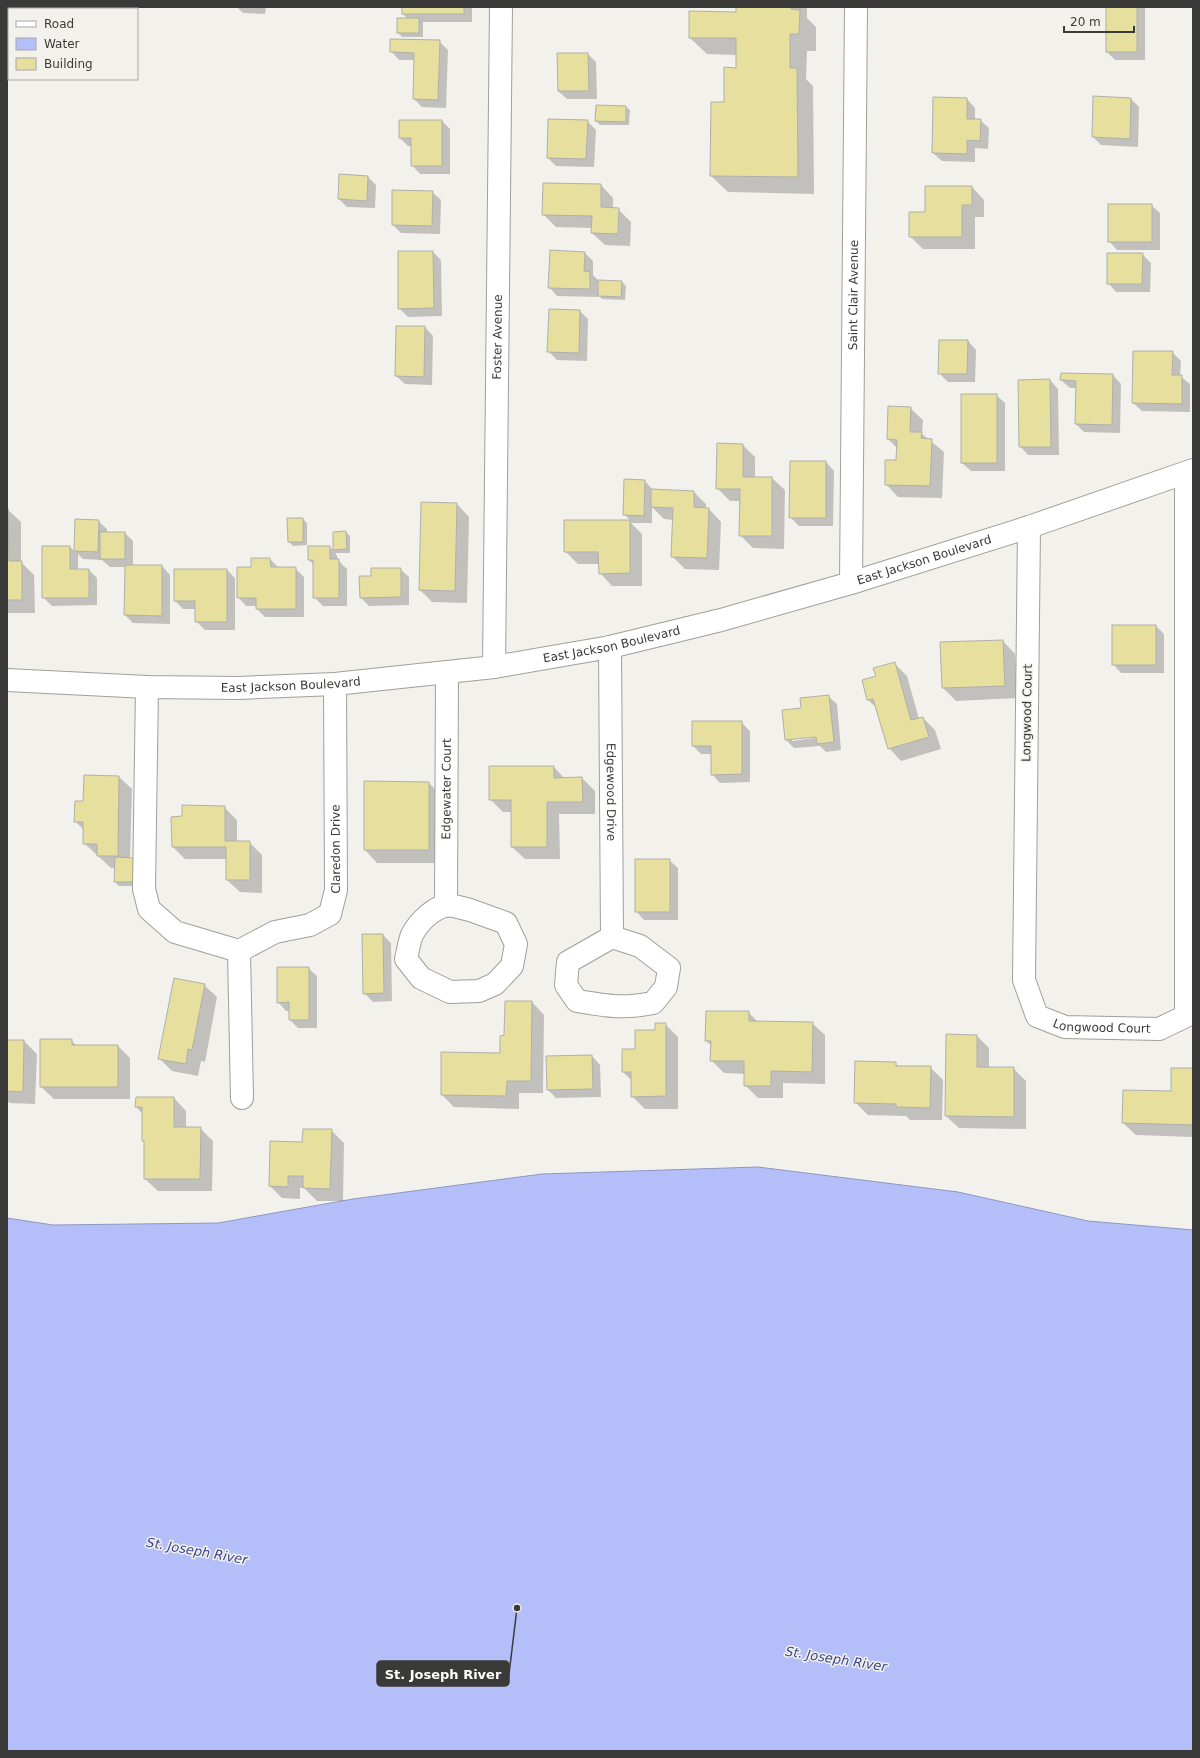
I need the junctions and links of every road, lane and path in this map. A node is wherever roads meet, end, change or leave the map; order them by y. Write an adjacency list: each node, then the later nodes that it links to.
1 (501, 7): 7 (street, Foster Avenue)
2 (856, 7): 5 (street, Saint Clair Avenue)
3 (1189, 471): 4 (street, East Jackson Boulevard); 4 (street, Longwood Court)
4 (1029, 527): 5 (street, East Jackson Boulevard)
5 (851, 583): 6 (street, East Jackson Boulevard)
6 (610, 647): 7 (street, East Jackson Boulevard); 13 (street, Edgewood Drive)
7 (494, 667): 8 (street, East Jackson Boulevard)
8 (447, 672): 10 (street, East Jackson Boulevard); 12 (street, Edgewater Court)
9 (7, 680): 11 (street, East Jackson Boulevard)
10 (336, 684): 11 (street, East Jackson Boulevard); 14 (street, Claredon Drive)
11 (147, 688): 14 (street)
12 (446, 906): 12 (street)
13 (612, 938)
14 (239, 951): 15 (street)
15 (242, 1098)

